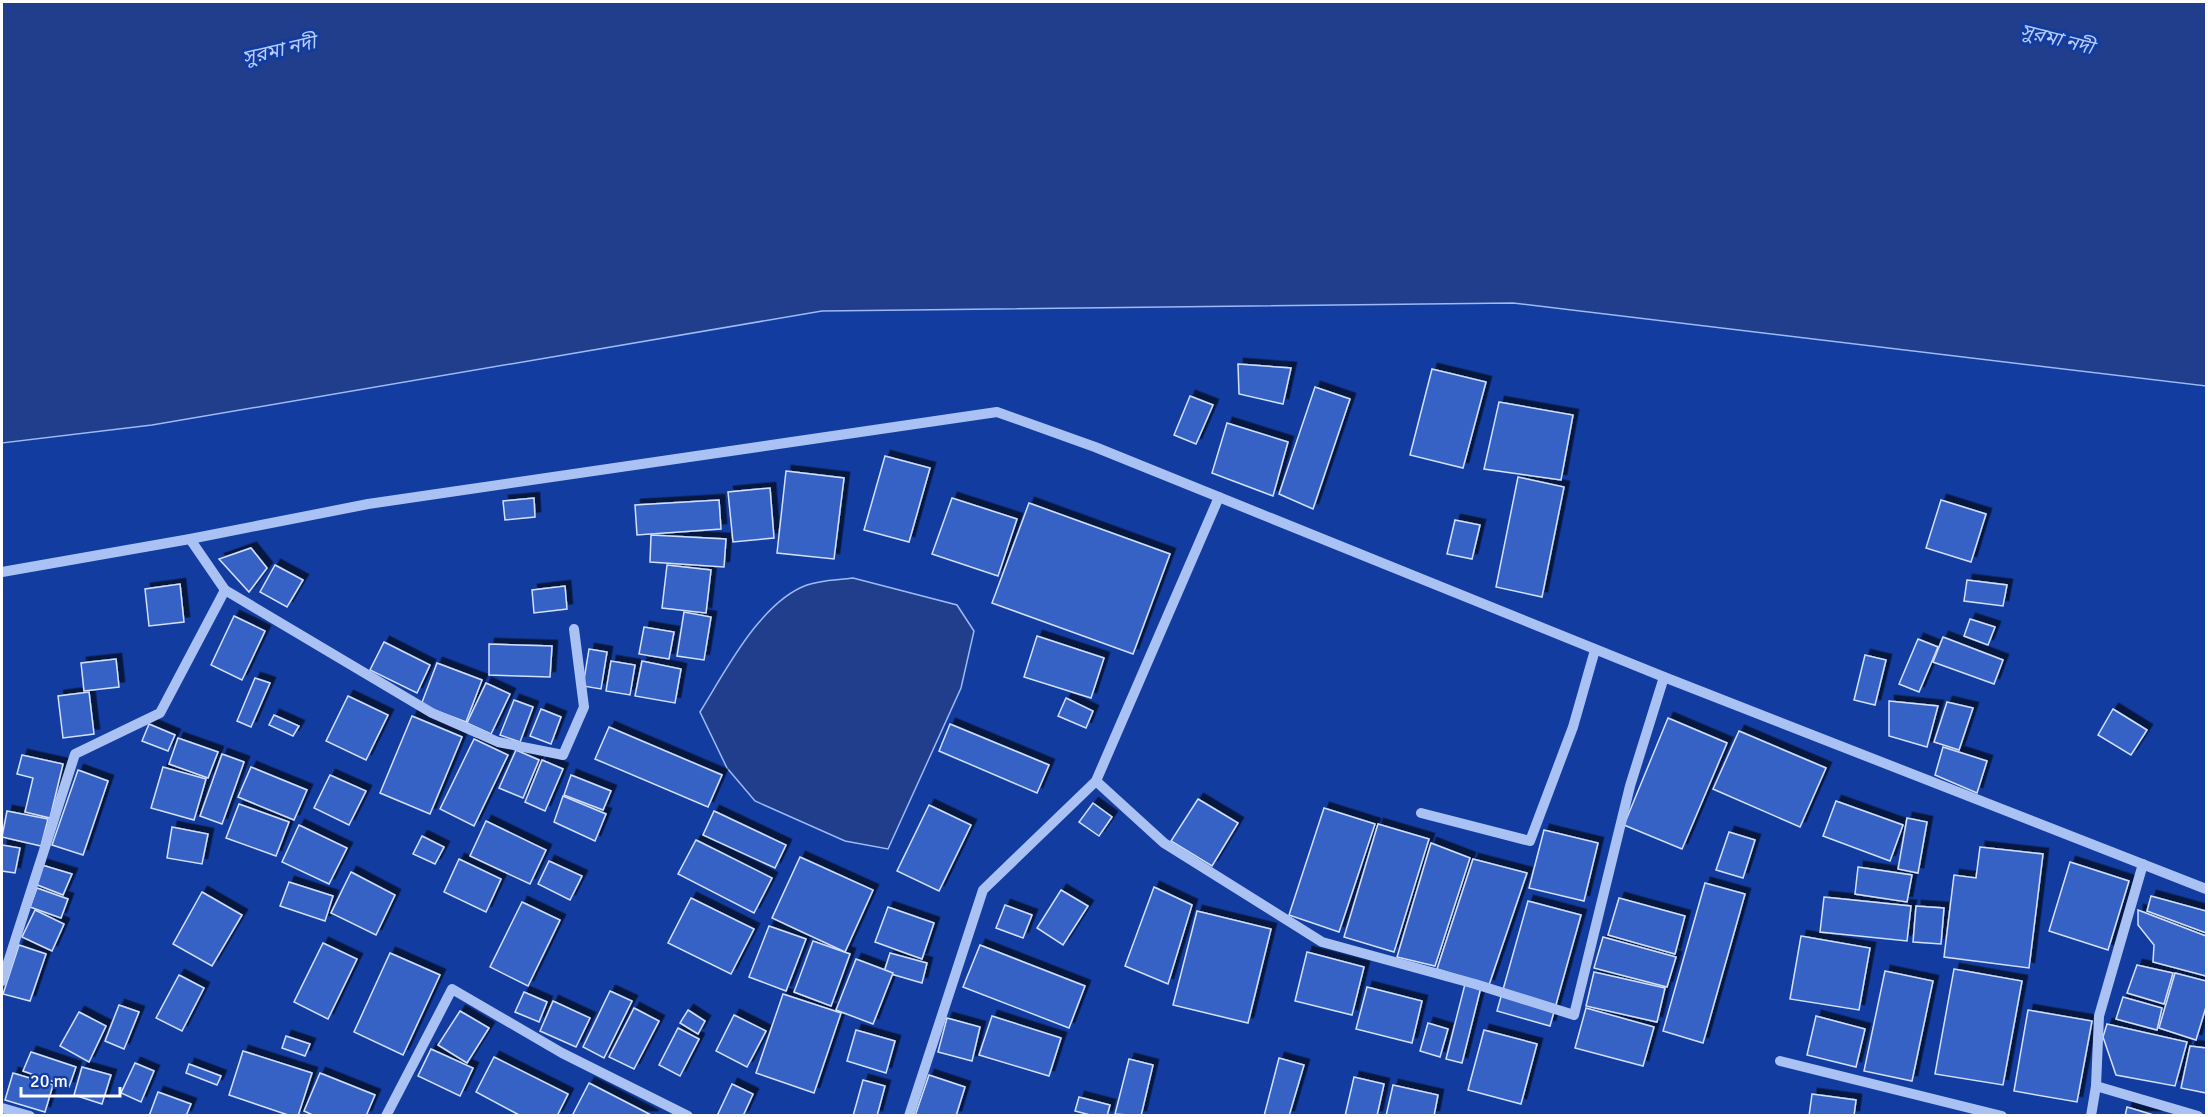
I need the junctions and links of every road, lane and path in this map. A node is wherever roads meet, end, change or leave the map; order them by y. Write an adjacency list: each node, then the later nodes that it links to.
1 (1219, 497): 2 (street); 6 (street); 8 (street)
2 (190, 539): 3 (street); 4 (street)
3 (2, 572)
4 (225, 590): 5 (street); 12 (street)
5 (574, 629)
6 (1595, 650): 7 (street); 9 (street)
7 (1664, 677): 8 (street); 10 (street)
8 (1096, 781): 19 (street)
9 (1421, 813)
10 (2143, 864): 11 (street); 14 (street)
11 (2206, 889)
12 (2, 981)
13 (1780, 1061): 20 (street)
14 (2096, 1086): 21 (street); 22 (street)
15 (2, 1108): 16 (street)
16 (30, 1116)
17 (386, 1116): 18 (street)
18 (688, 1116)
19 (909, 1116)
20 (2002, 1116)
21 (2091, 1116)
22 (2198, 1116)

